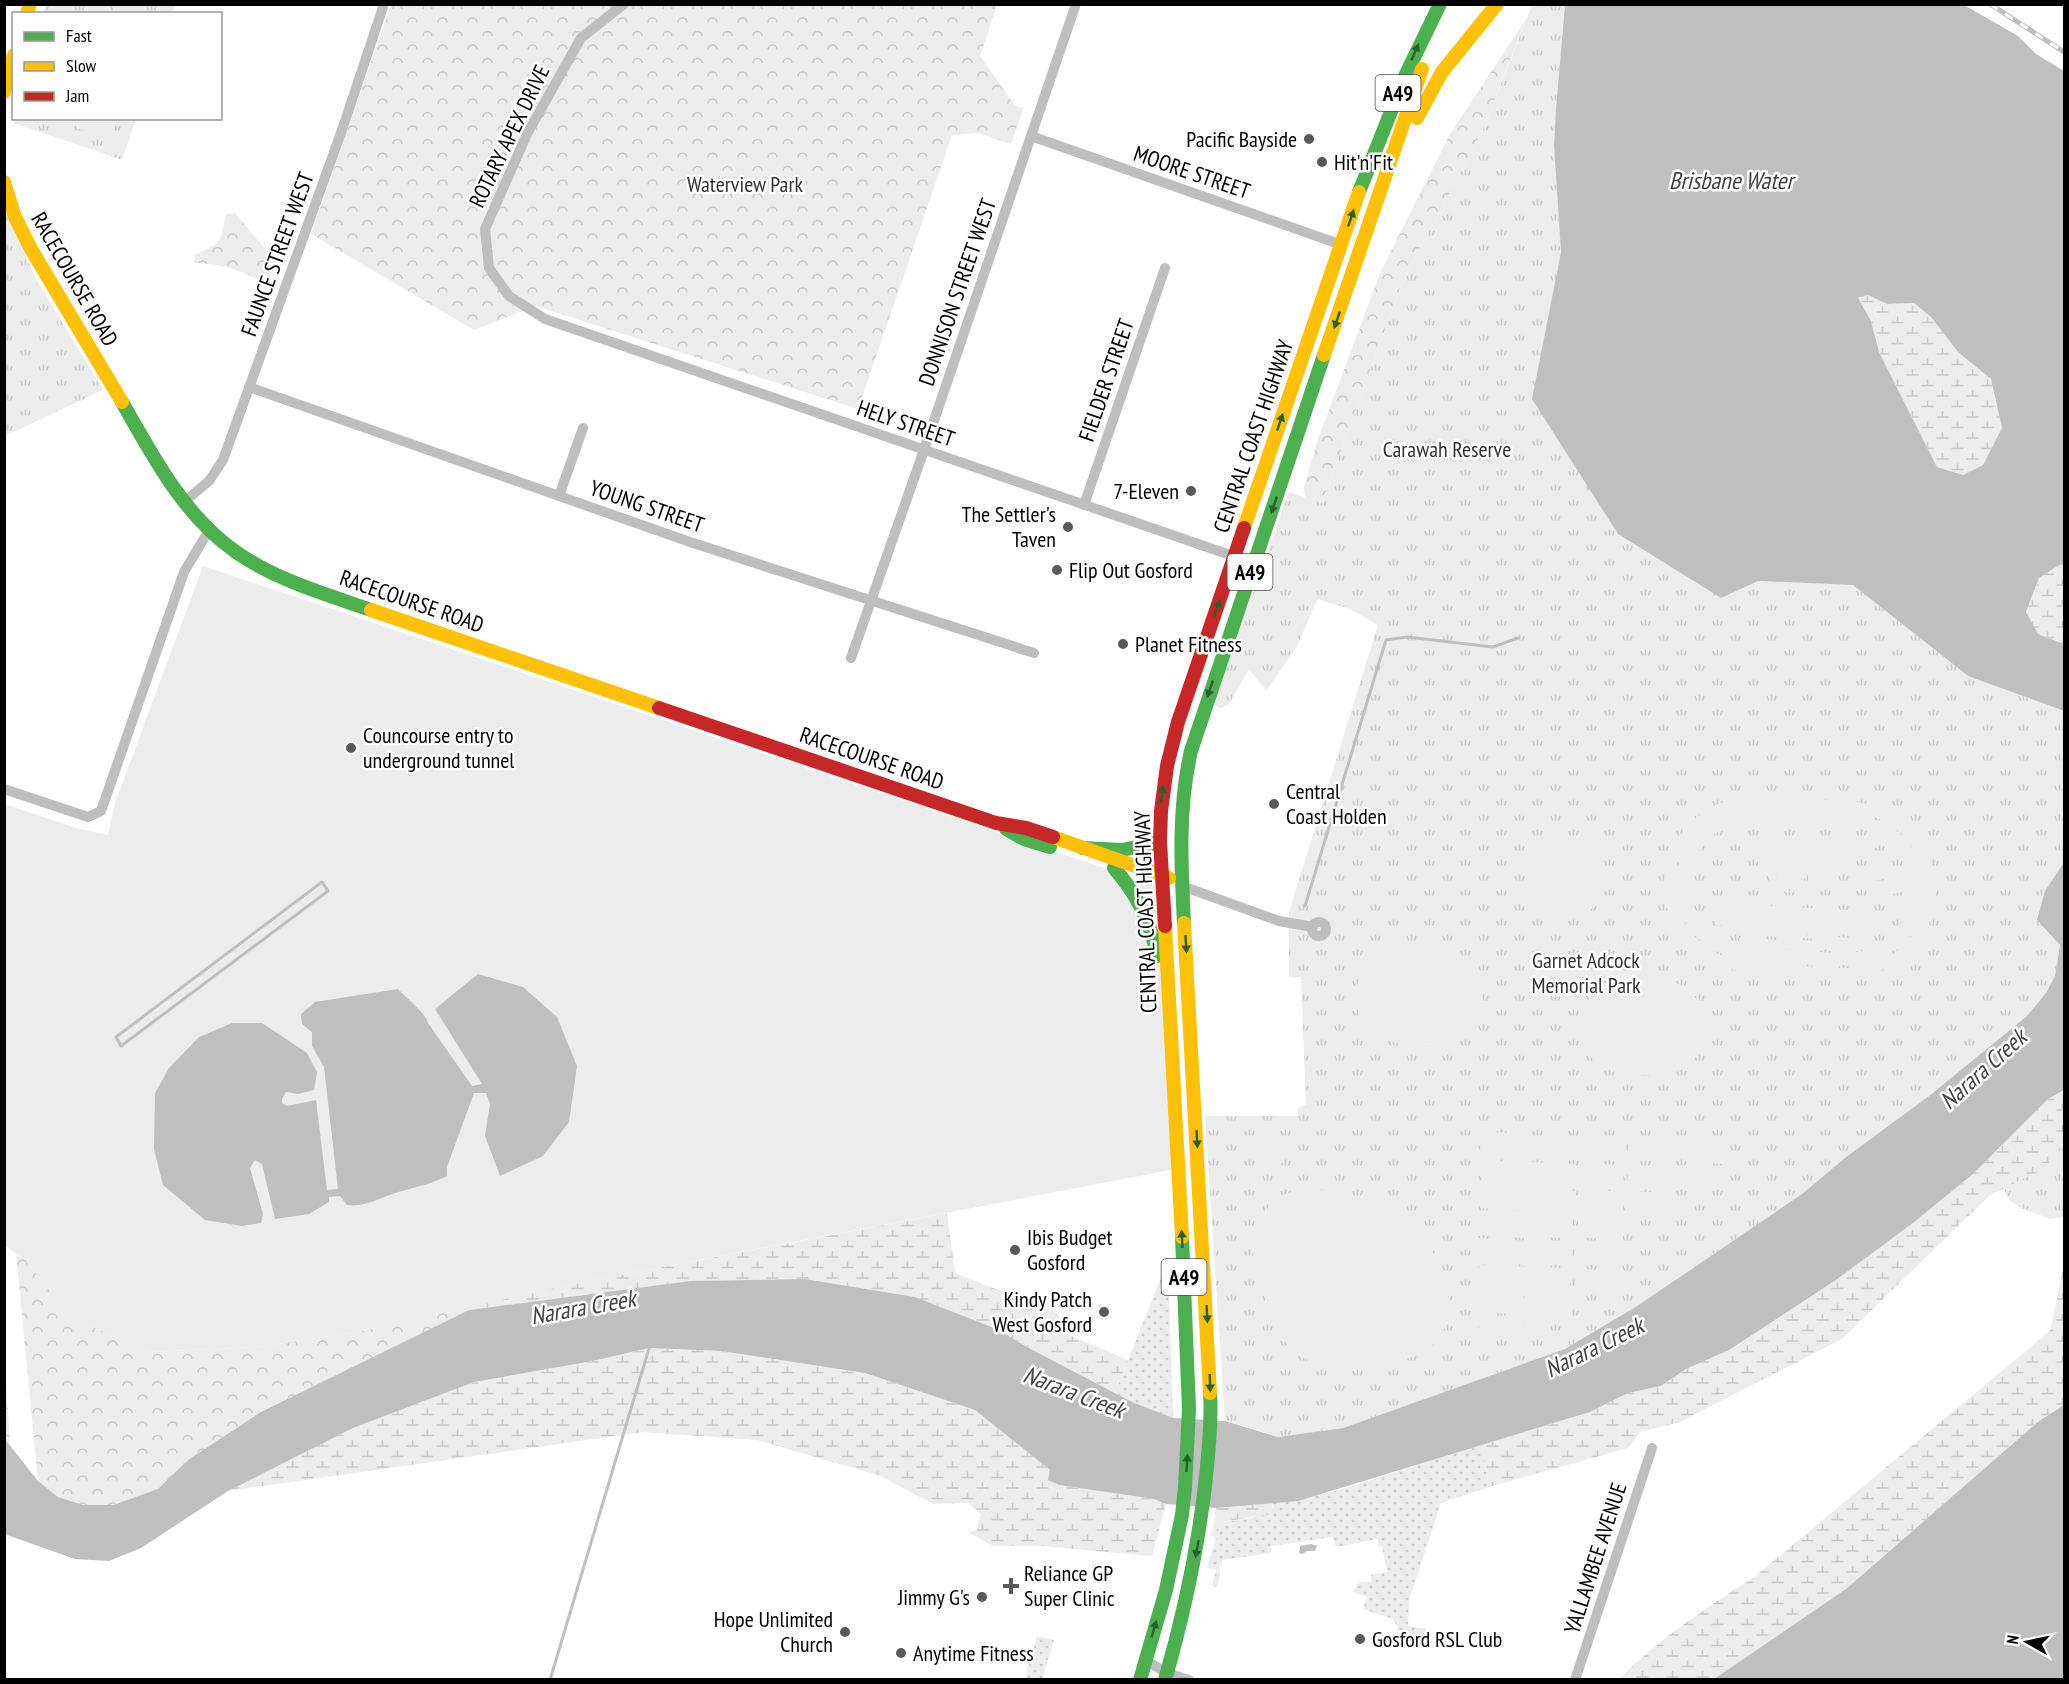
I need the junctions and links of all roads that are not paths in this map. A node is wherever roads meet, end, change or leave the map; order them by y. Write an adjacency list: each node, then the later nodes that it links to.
1 (384, 4): 16 (street, FAUNCE STREET WEST)
2 (624, 4): 15 (street, ROTARY APEX DRIVE)
3 (1076, 4): 9 (street, DONNISON STREET WEST)
4 (1497, 4): 13 (main road)
5 (1447, 5): 11 (main road, CENTRAL COAST HIGHWAY / A49, one-way to 5); 13 (main road, CENTRAL COAST HIGHWAY / A49)
6 (1414, 26): 11 (main road)
7 (12, 62): 8 (main road)
8 (4, 92)
9 (1030, 136): 12 (street, MOORE STREET); 18 (street, DONNISON STREET WEST)
10 (4, 182): 20 (main road, RACECOURSE ROAD)
11 (1362, 184): 12 (main road, CENTRAL COAST HIGHWAY / A49, one-way to 11)
12 (1341, 245): 23 (main road, CENTRAL COAST HIGHWAY / A49, one-way to 12)
13 (1356, 265): 24 (main road, CENTRAL COAST HIGHWAY / A49, one-way to 24)
14 (1165, 268): 21 (street, FIELDER STREET)
15 (545, 320): 18 (street, HELY STREET)
16 (249, 387): 19 (street, YOUNG STREET); 20 (street, FAUNCE STREET WEST)
17 (583, 428): 19 (street)
18 (924, 450): 21 (street, HELY STREET); 25 (street, DONNISON STREET WEST)
19 (559, 496): 25 (street, YOUNG STREET)
20 (184, 502): 22 (main road, RACECOURSE ROAD)
21 (1084, 505): 23 (street, HELY STREET)
22 (209, 530): 28 (street); 29 (main road, RACECOURSE ROAD)
23 (1234, 557): 24 (street, HELY STREET); 30 (main road, CENTRAL COAST HIGHWAY / A49, one-way to 23)
24 (1254, 563): 34 (main road, CENTRAL COAST HIGHWAY / A49, one-way to 34)
25 (870, 601): 26 (street, YOUNG STREET); 27 (street, DONNISON STREET WEST)
26 (1034, 653)
27 (850, 658)
28 (4, 789)
29 (996, 823): 31 (main road, RACECOURSE ROAD); 32 (main road, RACECOURSE ROAD)
30 (1160, 842): 31 (main road); 33 (main road, CENTRAL COAST HIGHWAY / A49)
31 (1083, 848): 33 (main road, RACECOURSE ROAD)
32 (1114, 868): 33 (main road, RACECOURSE ROAD); 36 (main road)
33 (1162, 879): 34 (main road, RACECOURSE ROAD); 36 (main road, CENTRAL COAST HIGHWAY / A49)
34 (1182, 886): 35 (street); 39 (main road, CENTRAL COAST HIGHWAY / A49, one-way to 39)
35 (1313, 927)
36 (1173, 1061): 38 (main road, CENTRAL COAST HIGHWAY / A49, one-way to 36)
37 (1652, 1448): 42 (street, YALLAMBEE AVENUE)
38 (1145, 1660): 39 (street); 40 (main road, CENTRAL COAST HIGHWAY / A49)
39 (1166, 1676): 41 (street)
40 (1140, 1680)
41 (1189, 1680)
42 (1575, 1680)

